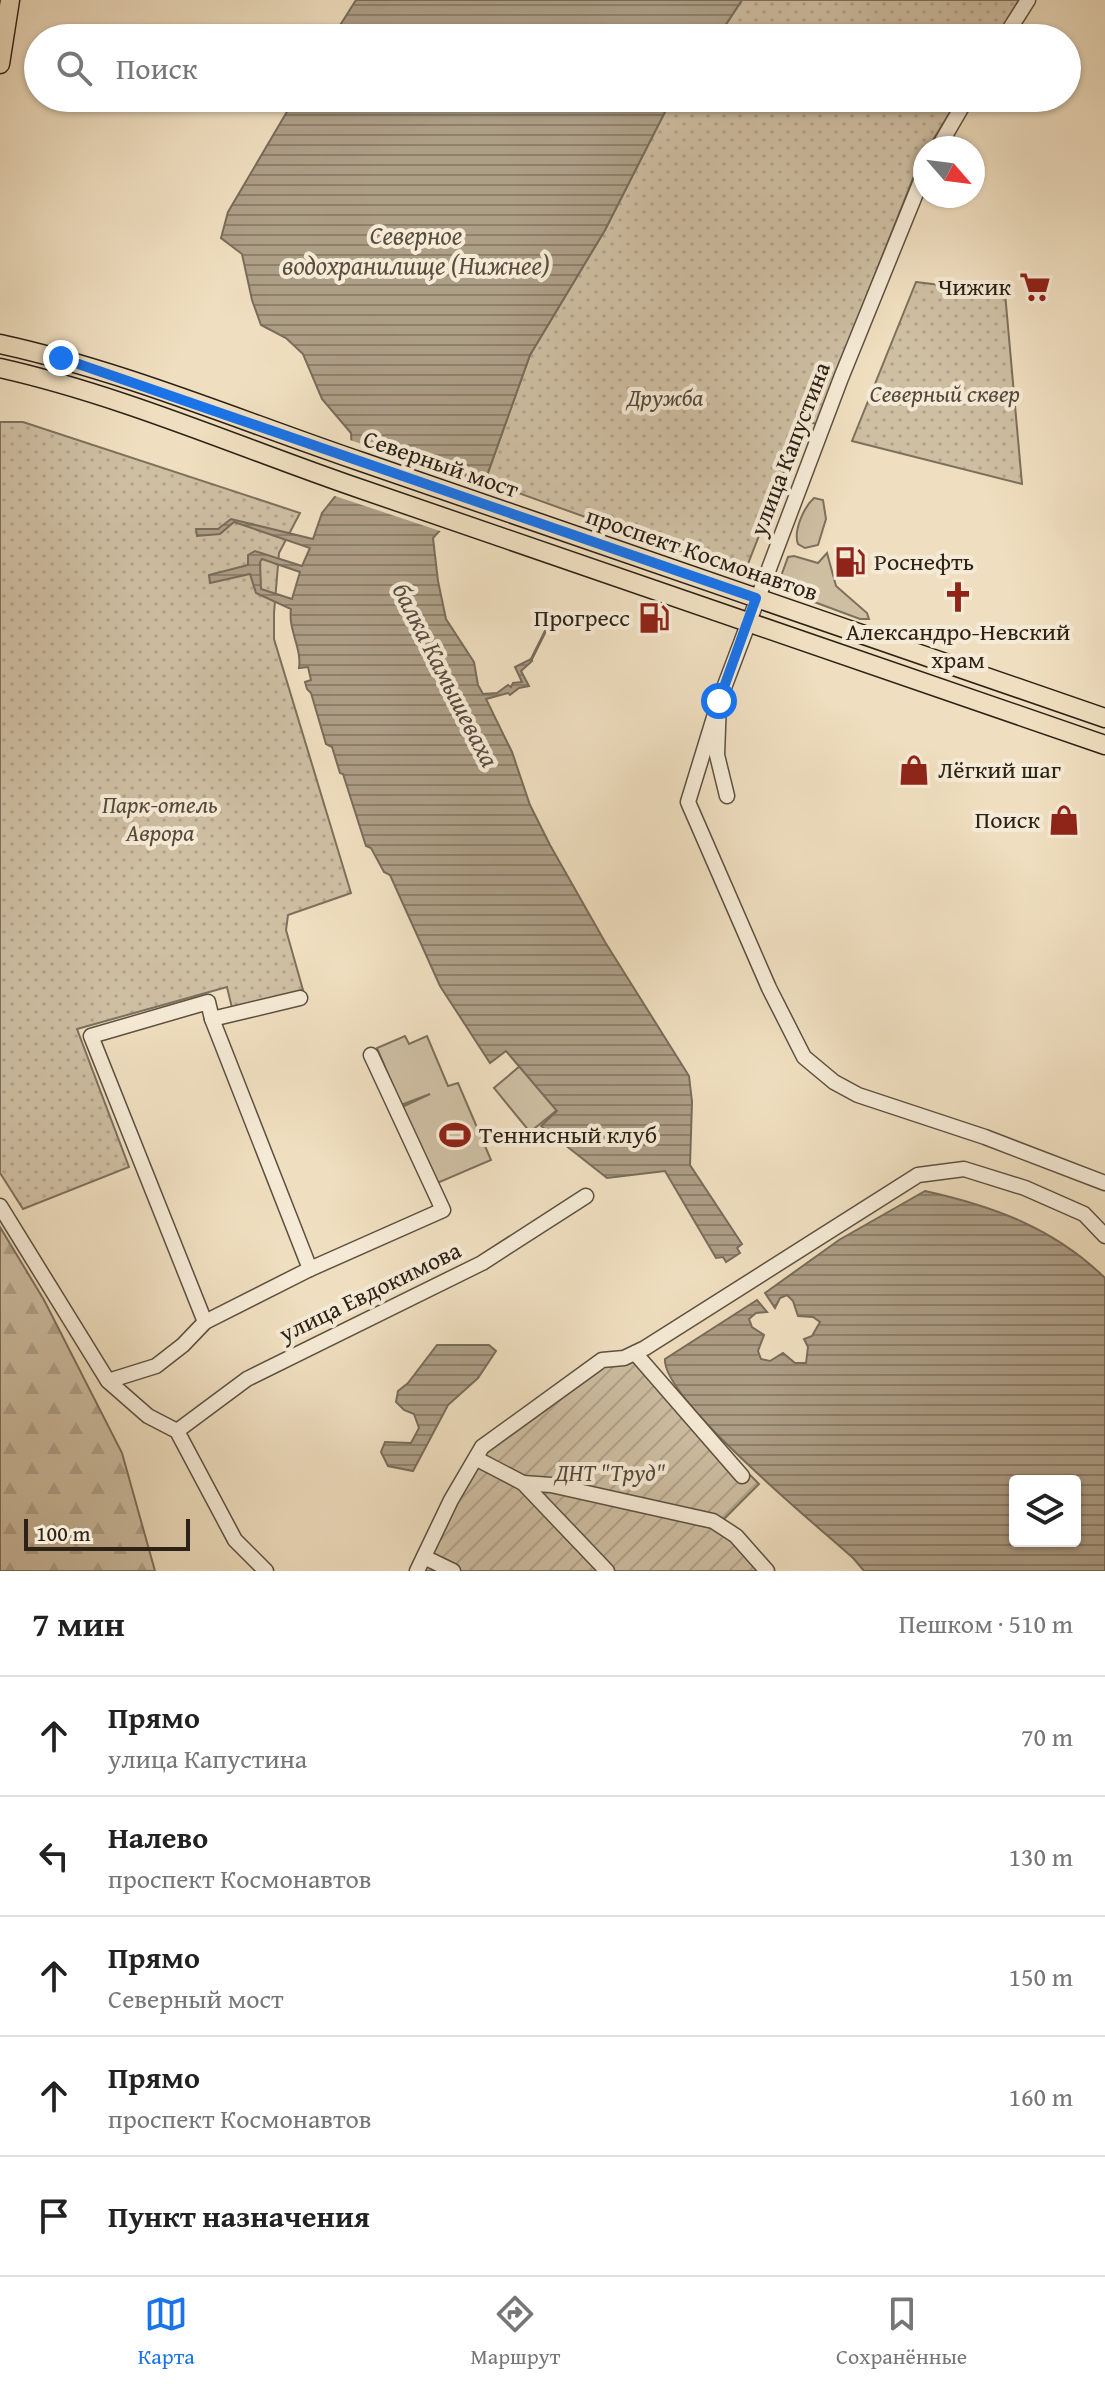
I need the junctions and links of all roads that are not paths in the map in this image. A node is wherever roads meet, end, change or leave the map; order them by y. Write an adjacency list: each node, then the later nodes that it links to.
1 (10, 0): 4 (main road)
2 (1028, 0): 3 (street)
3 (1013, 24)
4 (0, 64)
5 (959, 112): 6 (street)
6 (945, 136)
7 (913, 201): 12 (street, улица Капустина)
8 (0, 344): 10 (main road, Северный мост)
9 (0, 368): 11 (main road, Северный мост)
10 (555, 528): 12 (main road, проспект Космонавтов)
11 (546, 552): 13 (main road, проспект Космонавтов)
12 (756, 598): 13 (street, улица Капустина); 15 (main road, проспект Космонавтов)
13 (747, 621): 14 (street, улица Капустина); 16 (main road, проспект Космонавтов)
14 (719, 701): 17 (street, улица Капустина); 21 (street)
15 (1105, 718)
16 (1105, 745)
17 (727, 796)
18 (300, 998): 19 (street)
19 (212, 1019): 25 (street, улица Евдокимова); 26 (street)
20 (371, 1055): 25 (street, улица Евдокимова)
21 (1105, 1183)
22 (586, 1196): 29 (street, улица Евдокимова)
23 (0, 1206): 28 (street)
24 (1105, 1236): 27 (street)
25 (310, 1269): 26 (street, улица Евдокимова)
26 (205, 1322): 28 (street, улица Евдокимова)
27 (635, 1353): 30 (street); 31 (street)
28 (108, 1381): 29 (street)
29 (177, 1431): 34 (street)
30 (477, 1459): 32 (street); 33 (street)
31 (742, 1476)
32 (523, 1483): 37 (street); 38 (street)
33 (424, 1557): 35 (street); 36 (street)
34 (266, 1571)
35 (417, 1571)
36 (453, 1571)
37 (607, 1571)
38 (767, 1571)

